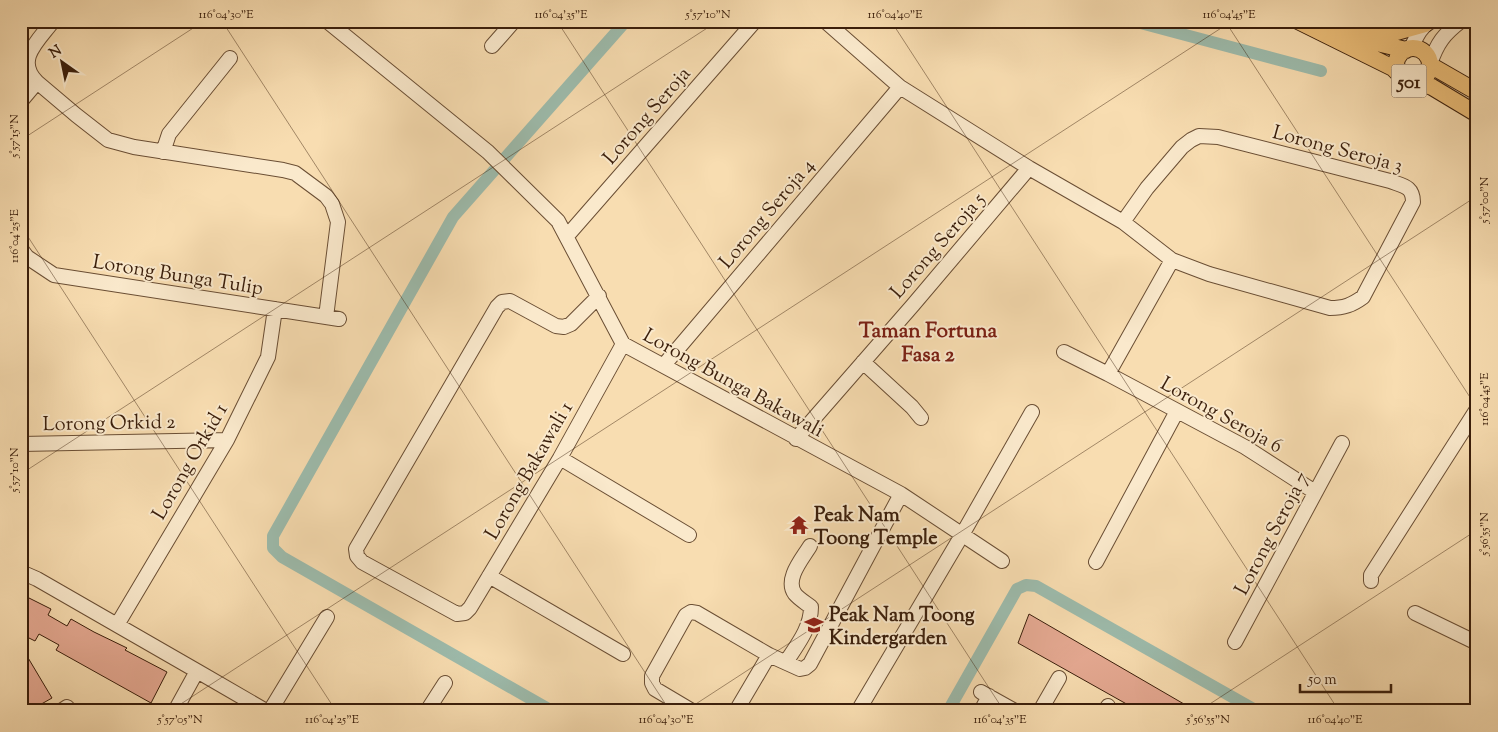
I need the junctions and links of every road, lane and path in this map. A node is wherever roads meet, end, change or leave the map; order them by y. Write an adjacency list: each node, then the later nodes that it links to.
1 (54, 21): 16 (street)
2 (327, 21): 25 (street, Lorong Bunga Bakawali)
3 (514, 21): 11 (street)
4 (756, 21): 25 (street, Lorong Seroja)
5 (825, 21): 18 (street, Lorong Seroja 3)
6 (1298, 21): 15 (main road, 501)
7 (1332, 21): 12 (main road, 501)
8 (1356, 21): 10 (main road)
9 (1461, 21): 14 (street)
10 (1428, 23): 12 (street)
11 (492, 46)
12 (1408, 49): 14 (main road, 501); 15 (main road, 501)
13 (230, 58): 22 (street)
14 (1430, 64): 17 (main road, 501); 19 (main road, 501)
15 (1401, 76): 17 (main road, 501)
16 (37, 82): 20 (street); 22 (street)
17 (1424, 84): 21 (main road, 501)
18 (900, 87): 23 (street, Lorong Seroja 3); 33 (street, Lorong Seroja 4)
19 (1477, 92)
20 (21, 101)
21 (1477, 114)
22 (163, 152): 29 (street, Lorong Bunga Tulip)
23 (1029, 168): 24 (street, Lorong Seroja 3); 32 (street, Lorong Seroja 5)
24 (1123, 222): 27 (street, Lorong Seroja 3); 27 (street, Lorong Seroja 3)
25 (567, 236): 28 (street, Lorong Bunga Bakawali)
26 (21, 249): 29 (street, Lorong Bunga Tulip)
27 (1172, 260): 34 (street)
28 (599, 296): 30 (street, Lorong Bunga Bakawali); 52 (street, Lorong Bakawali 1)
29 (275, 309): 40 (street, Lorong Orkid 1)
30 (623, 344): 33 (street, Lorong Bunga Bakawali); 43 (street, Lorong Bakawali 1)
31 (1064, 352): 34 (street, Lorong Seroja 6)
32 (863, 362): 38 (street); 39 (street, Lorong Seroja 5)
33 (664, 366): 39 (street, Lorong Bunga Bakawali)
34 (1108, 374): 36 (street, Lorong Seroja 6)
35 (1477, 409): 53 (street)
36 (1177, 411): 44 (street, Lorong Seroja 6); 50 (street)
37 (1032, 412): 47 (street)
38 (921, 418)
39 (796, 439): 45 (street, Lorong Bunga Bakawali)
40 (227, 440): 41 (street, Lorong Orkid 2); 56 (street, Lorong Orkid 1)
41 (21, 444)
42 (1342, 444): 44 (street, Lorong Seroja 7)
43 (560, 458): 46 (street); 52 (street, Lorong Bakawali 1)
44 (1316, 492): 57 (street, Lorong Seroja 7)
45 (901, 494): 47 (street, Lorong Bunga Bakawali); 61 (street)
46 (689, 535)
47 (962, 535): 49 (street, Lorong Bunga Bakawali); 70 (street)
48 (810, 546): 61 (street)
49 (1002, 561)
50 (1096, 562)
51 (21, 572): 56 (street)
52 (489, 576): 59 (street)
53 (1371, 581)
54 (1415, 613): 58 (street)
55 (327, 617): 66 (street)
56 (117, 625): 62 (street)
57 (1235, 642)
58 (1477, 643)
59 (623, 654)
60 (770, 655): 61 (street); 68 (street); 69 (street)
61 (786, 662)
62 (197, 671): 65 (street); 66 (street)
63 (1059, 678): 73 (street)
64 (445, 683): 67 (street)
65 (176, 711)
66 (268, 711)
67 (428, 711)
68 (692, 711)
69 (736, 711)
70 (858, 711)
71 (981, 711): 72 (street)
72 (1015, 711)
73 (1040, 711)

